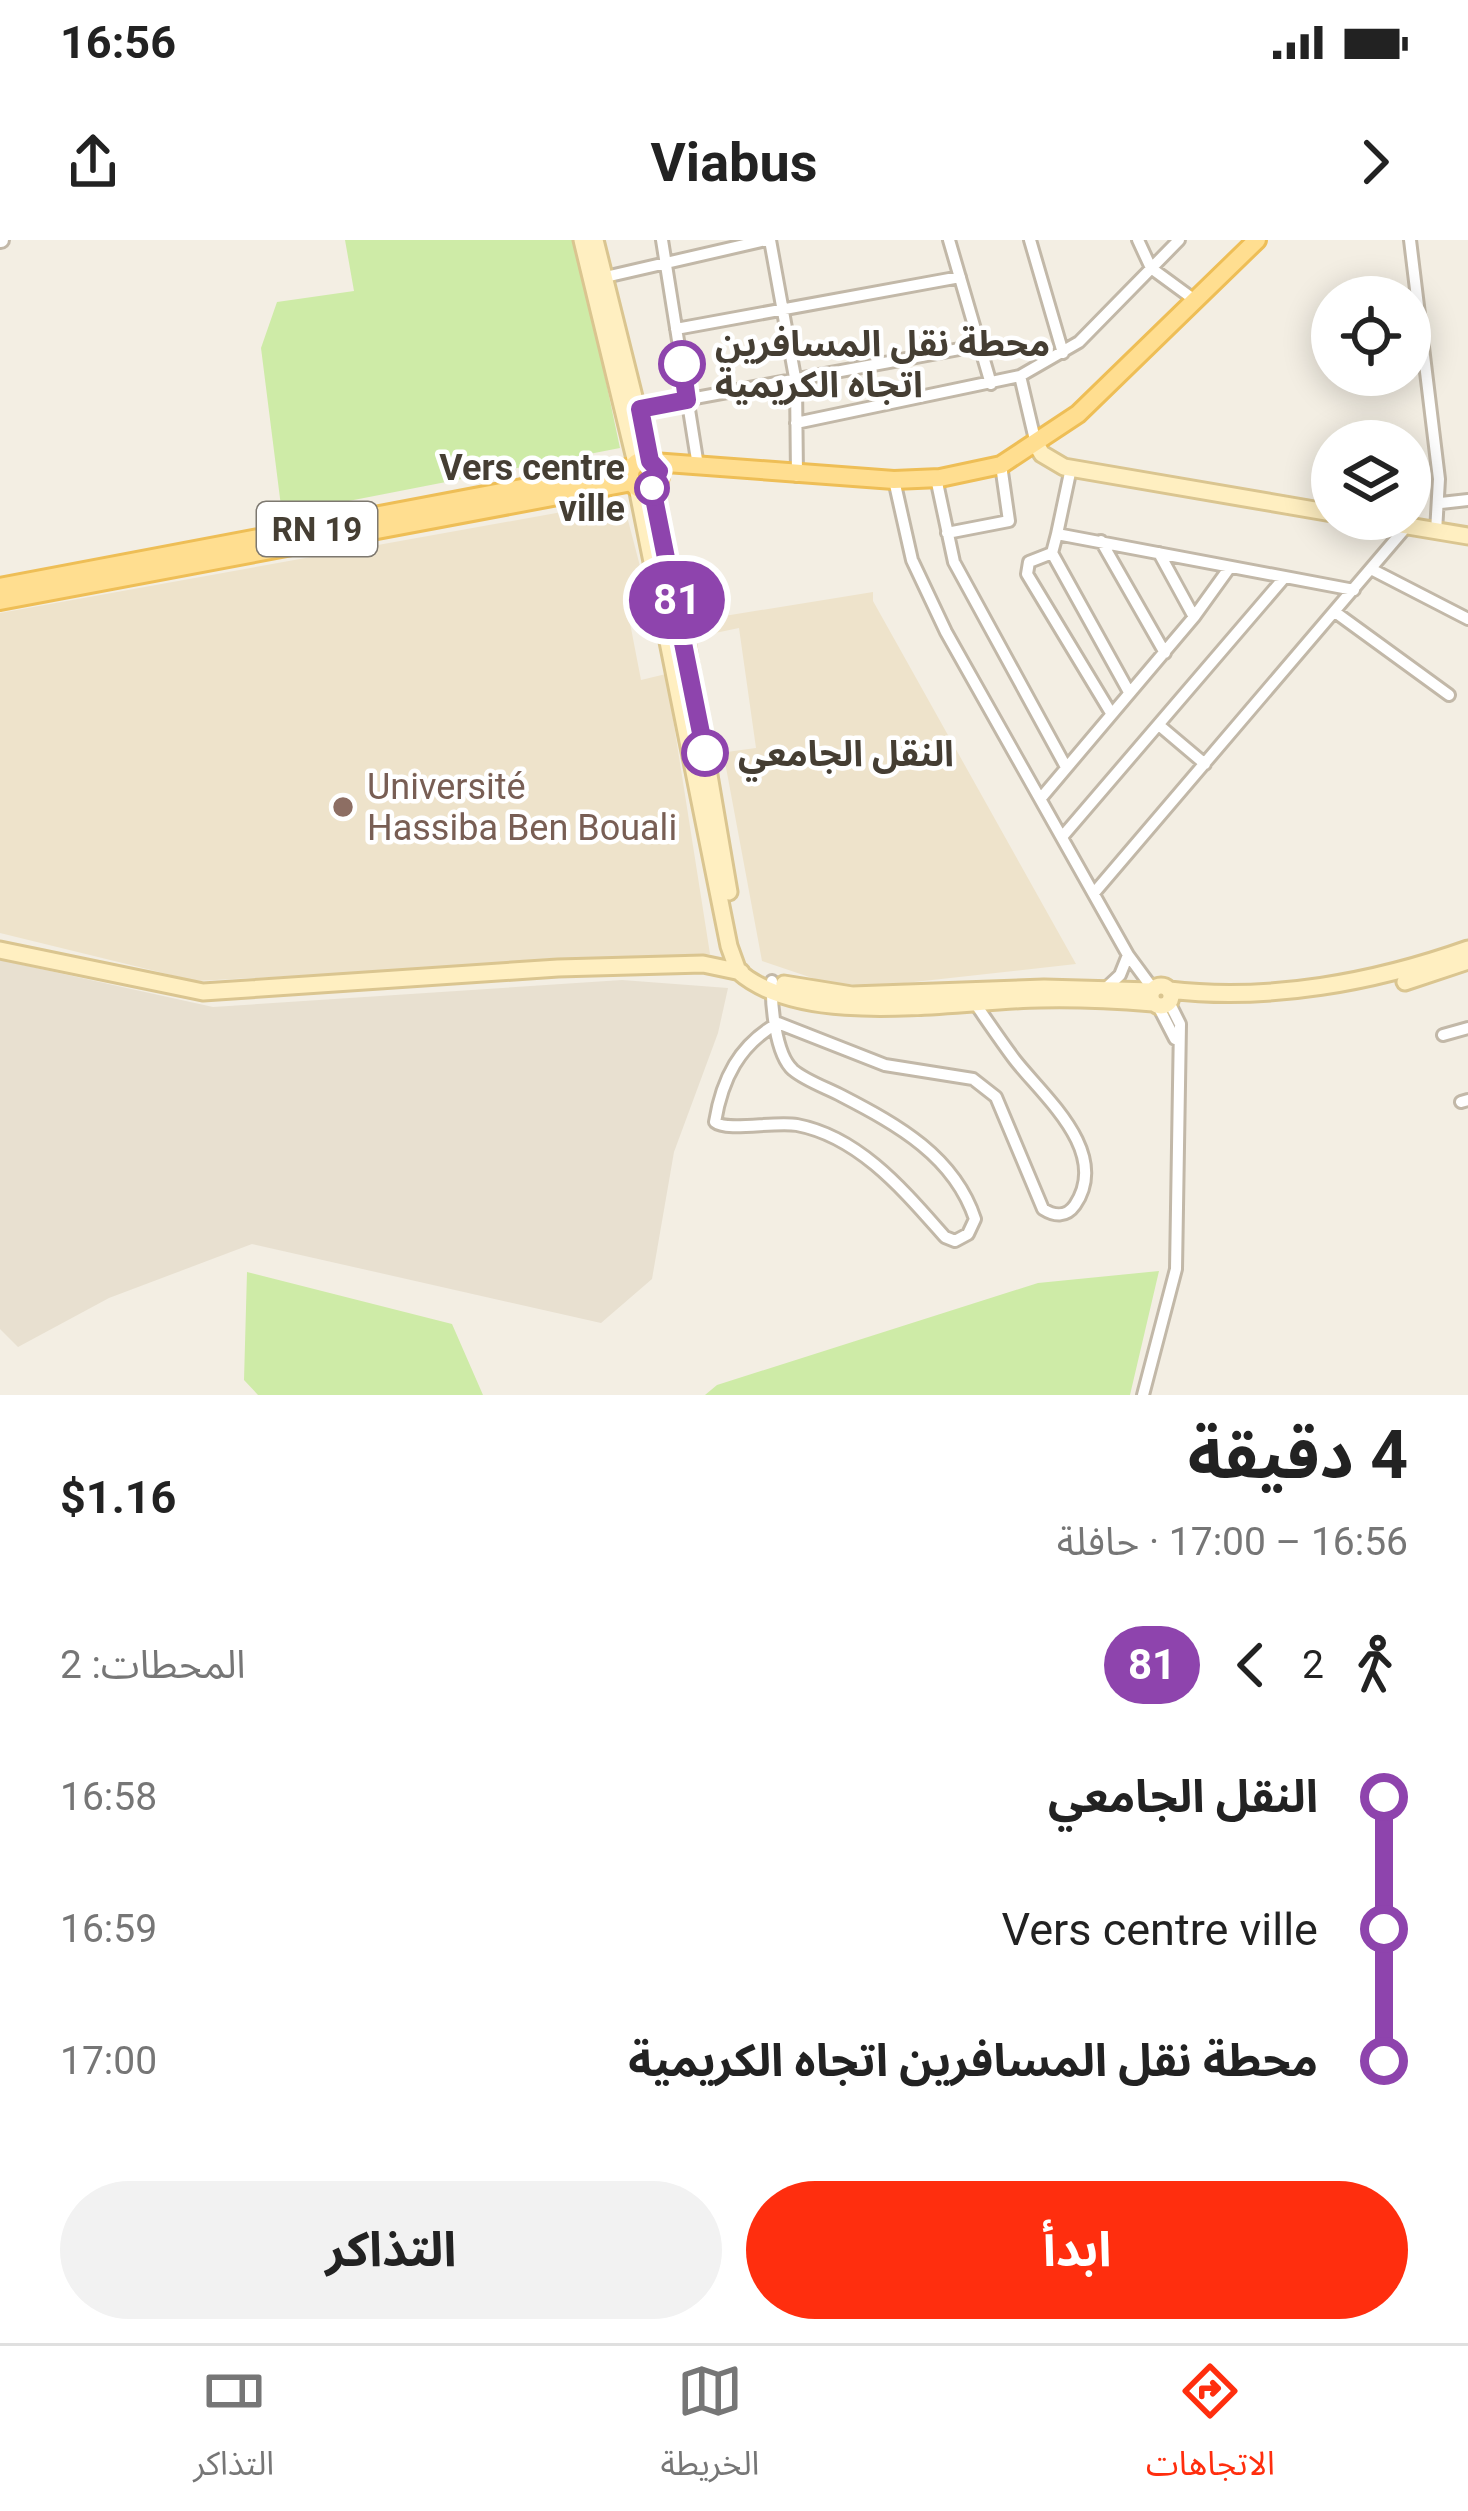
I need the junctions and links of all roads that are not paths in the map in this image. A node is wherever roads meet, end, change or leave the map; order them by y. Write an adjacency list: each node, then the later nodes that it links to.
1 (581, 240): 14 (main road)
2 (595, 240): 14 (main road)
3 (662, 240): 11 (street)
4 (768, 240): 11 (street); 16 (street)
5 (949, 240): 13 (street)
6 (1030, 240): 19 (street)
7 (1138, 240): 12 (street)
8 (1179, 240): 12 (street)
9 (1257, 240): 15 (main road, RN 19)
10 (1410, 240): 36 (street)
11 (664, 261): 14 (street); 17 (street)
12 (1151, 268): 15 (street); 19 (street)
13 (960, 277): 16 (street); 18 (street)
14 (598, 279): 24 (main road)
15 (1196, 302): 26 (main road, RN 19)
16 (782, 310): 17 (street); 21 (street)
17 (676, 328): 23 (street)
18 (981, 345): 21 (street); 22 (street)
19 (1063, 353): 20 (street)
20 (1020, 376): 22 (street); 26 (street)
21 (796, 383): 23 (street); 25 (street)
22 (991, 384): 25 (street)
23 (687, 400): 24 (street); 28 (street)
24 (633, 410): 31 (main road)
25 (796, 423): 32 (street)
26 (1036, 444): 27 (main road, RN 19); 30 (main road)
27 (1001, 465): 33 (main road, RN 19); 40 (street)
28 (698, 466): 29 (main road, RN 19); 31 (main road, RN 19)
29 (722, 468): 31 (main road, RN 19); 32 (main road, RN 19)
30 (1071, 468): 37 (main road); 41 (street)
31 (644, 474): 50 (main road, RN 19); 52 (main road, RN 19); 70 (main road)
32 (797, 476): 34 (main road, RN 19)
33 (935, 478): 34 (main road, RN 19); 40 (street)
34 (894, 480): 63 (street)
35 (1468, 500): 36 (street)
36 (1441, 503): 39 (street)
37 (1311, 509)
38 (1431, 531): 39 (main road)
39 (1436, 532): 42 (main road)
40 (947, 533): 62 (street)
41 (1057, 534): 44 (street); 46 (street)
42 (1468, 536)
43 (1395, 540): 48 (street)
44 (1101, 541): 45 (street); 56 (street)
45 (1159, 553): 47 (street); 54 (street)
46 (1052, 554): 57 (street); 59 (street)
47 (1230, 567): 49 (street); 54 (street)
48 (1371, 569): 51 (street); 55 (street)
49 (1283, 578): 51 (street); 60 (street)
50 (0, 586)
51 (1354, 590): 53 (street)
52 (0, 601)
53 (1335, 612): 58 (street); 61 (street)
54 (1194, 617): 56 (street)
55 (1468, 619)
56 (1165, 653): 57 (street)
57 (1129, 692): 59 (street)
58 (1449, 694)
59 (1111, 713): 62 (street)
60 (1160, 726): 61 (street); 64 (street)
61 (1205, 764): 65 (street)
62 (1066, 766): 63 (street)
63 (1040, 798): 64 (street)
64 (1062, 837): 65 (street)
65 (1094, 893): 68 (street)
66 (1468, 949): 73 (main road)
67 (0, 950): 70 (main road)
68 (1128, 955): 72 (street); 76 (street)
69 (1468, 961): 73 (main road)
70 (744, 972): 71 (main road)
71 (772, 985): 75 (main road); 77 (street)
72 (1105, 989): 74 (main road); 76 (main road)
73 (1321, 991): 76 (main road)
74 (1045, 993): 75 (main road); 76 (main road)
75 (970, 996): 77 (street)
76 (1161, 998): 80 (street)
77 (778, 1023): 77 (street)
78 (1468, 1028): 79 (street)
79 (1443, 1035)
80 (1144, 1395)

